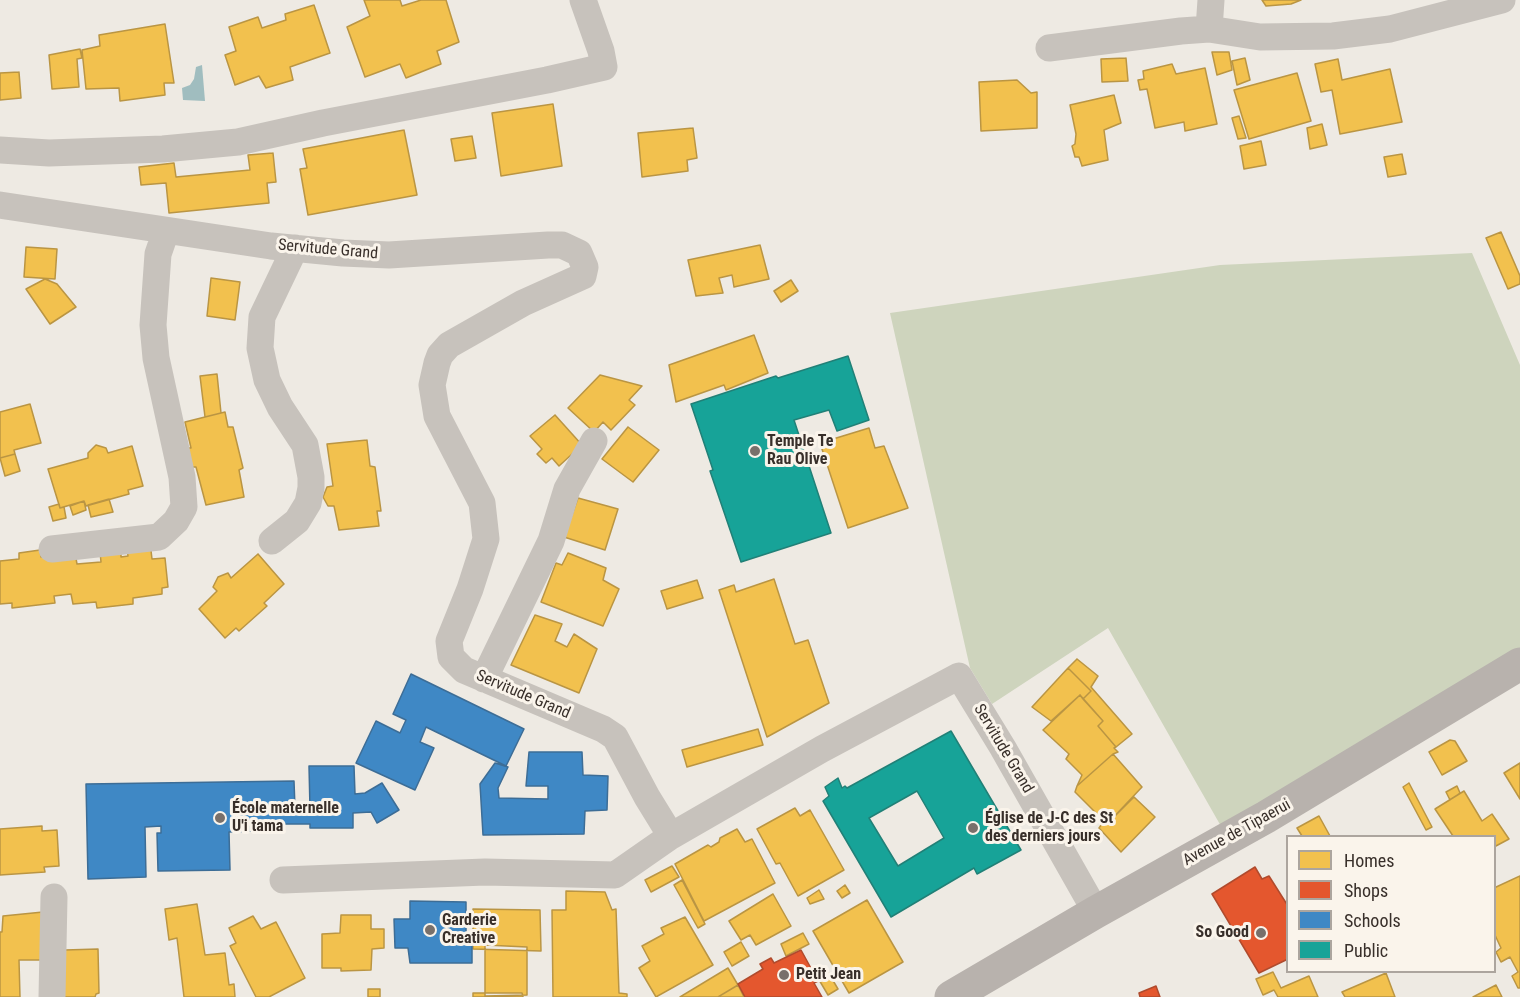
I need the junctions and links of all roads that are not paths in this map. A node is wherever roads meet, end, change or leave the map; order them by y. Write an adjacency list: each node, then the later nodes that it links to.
1 (583, 0): 6 (street)
2 (1211, 0): 4 (street)
3 (1502, 0): 4 (street)
4 (1209, 29): 5 (street)
5 (1049, 48)
6 (0, 150)
7 (0, 205): 8 (street, Servitude Grand)
8 (166, 231): 9 (street, Servitude Grand); 12 (street)
9 (295, 248): 11 (street); 14 (street, Servitude Grand)
10 (594, 441): 14 (street)
11 (272, 541)
12 (52, 549)
13 (1520, 664): 18 (main road, Avenue de Tipaerui)
14 (484, 679): 15 (street, Servitude Grand)
15 (671, 836): 16 (street); 18 (street, Servitude Grand)
16 (283, 880)
17 (54, 897): 19 (street)
18 (1096, 912): 20 (main road, Avenue de Tipaerui)
19 (52, 997)
20 (951, 997)

